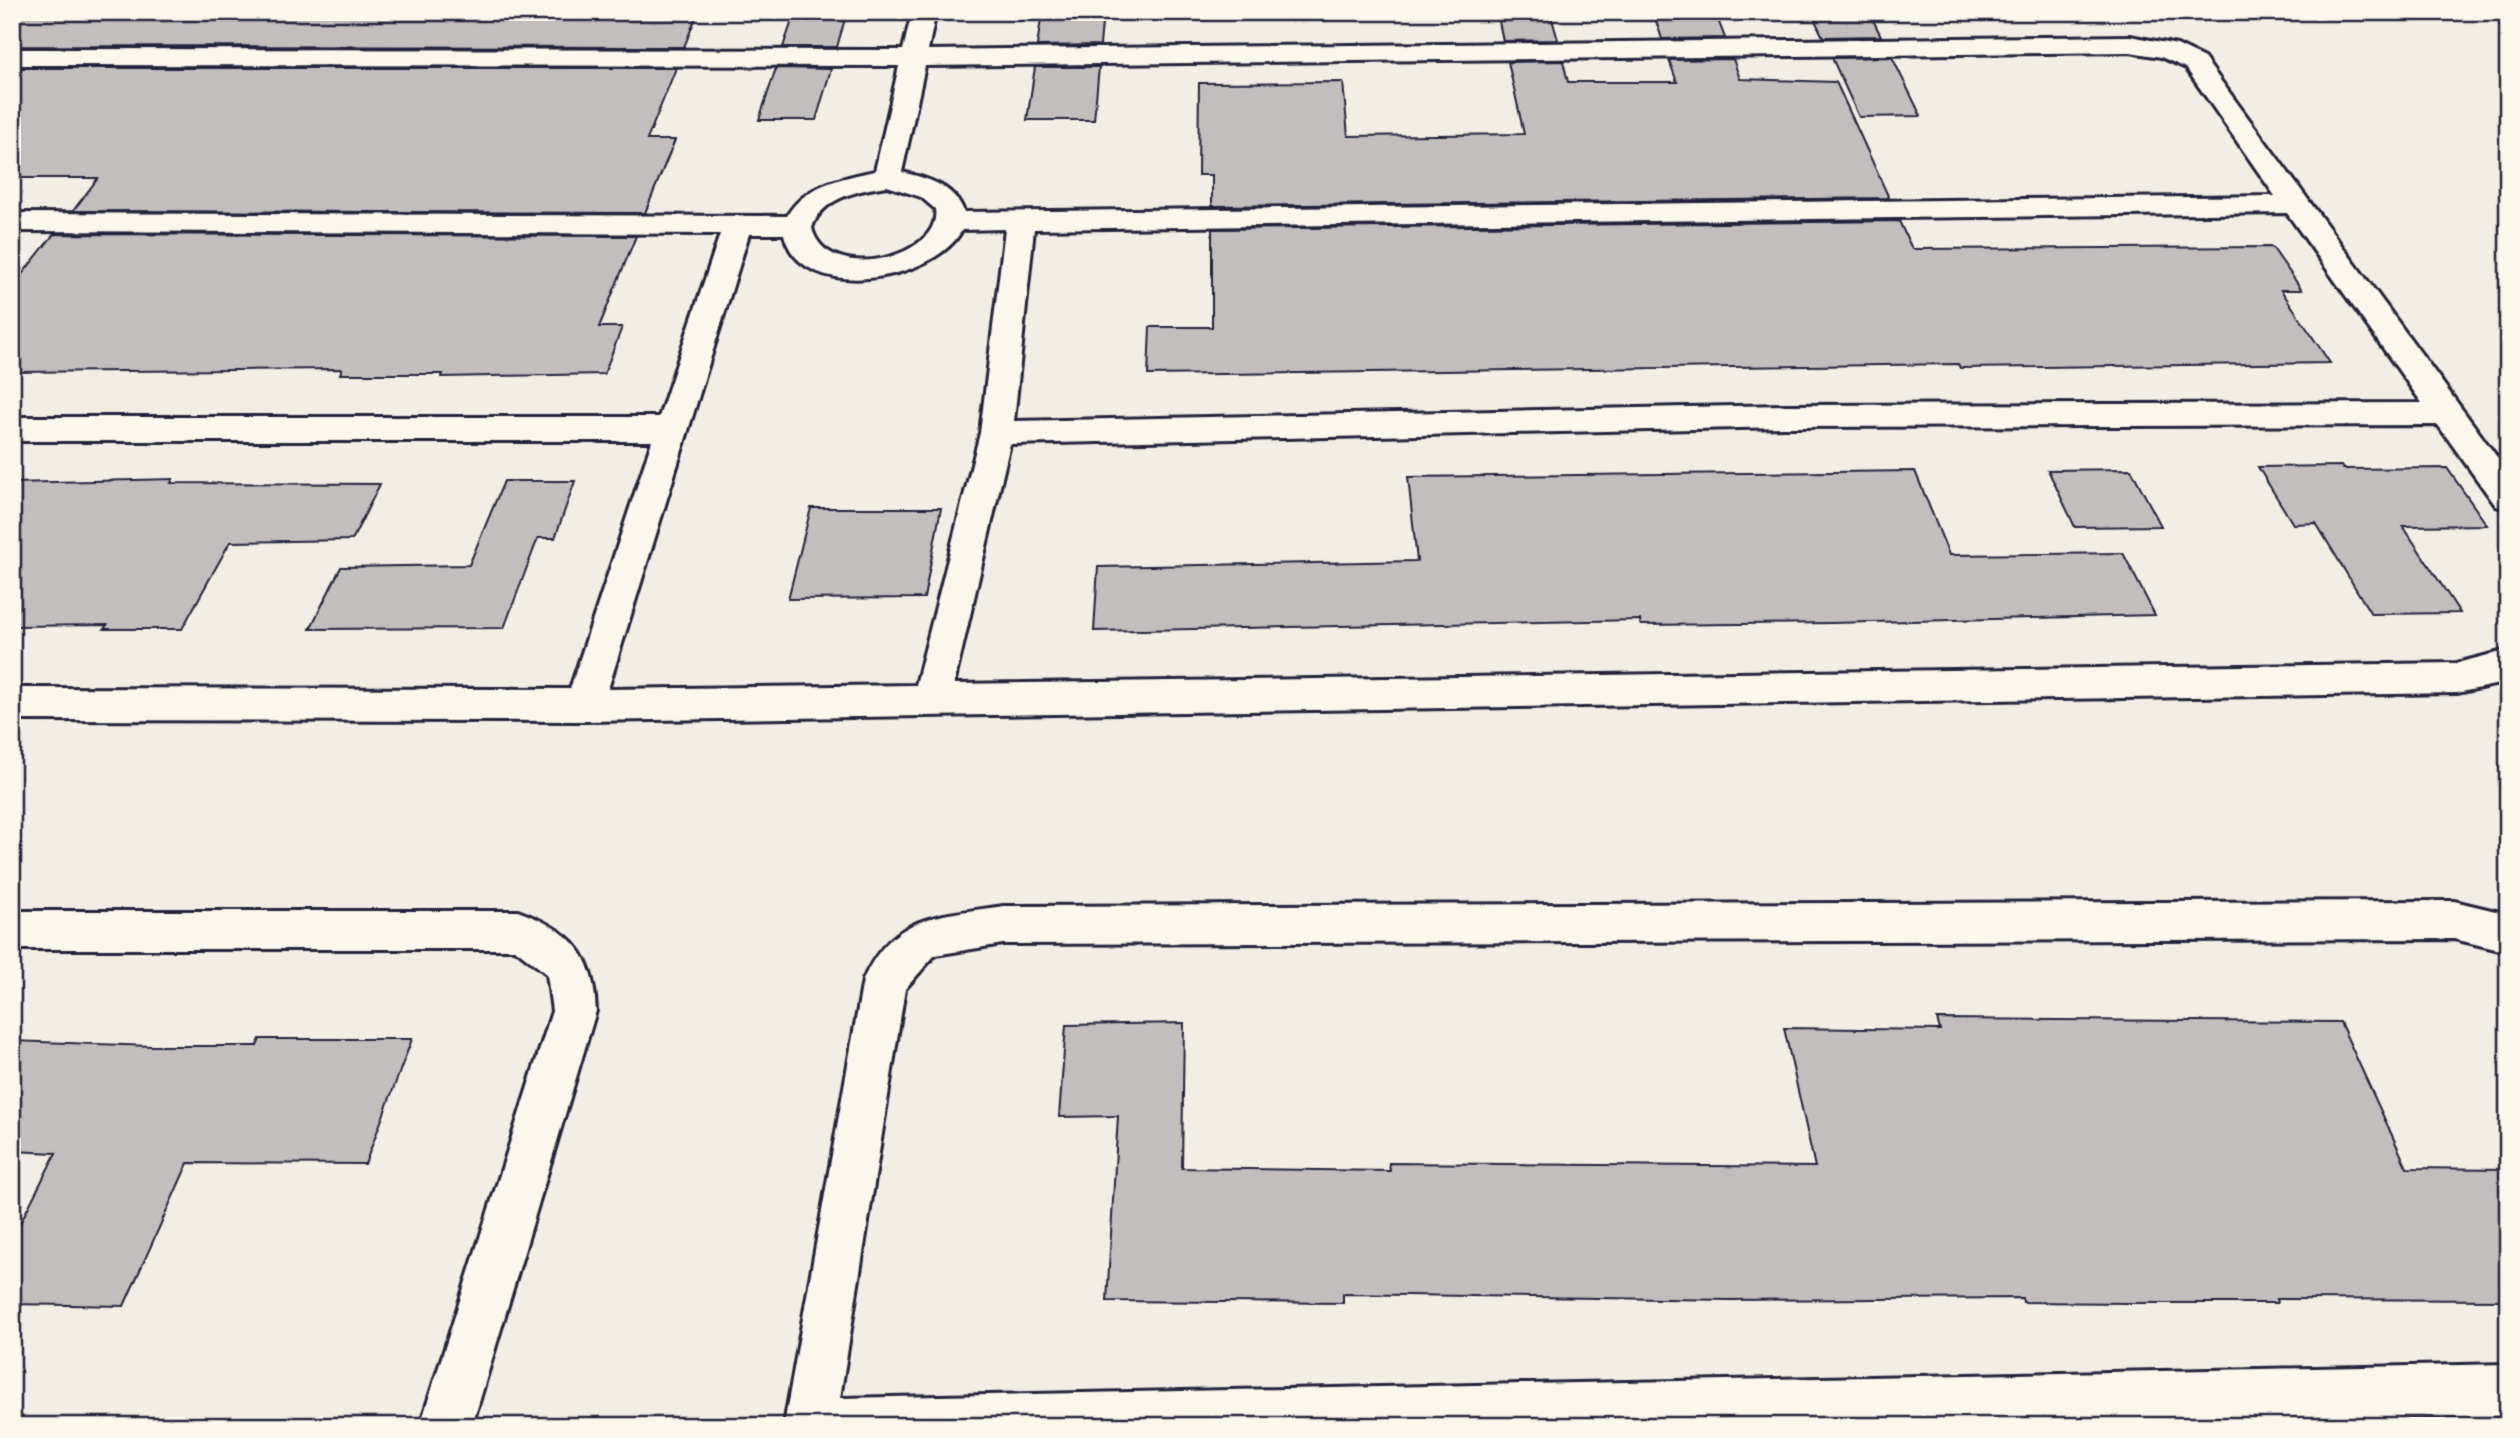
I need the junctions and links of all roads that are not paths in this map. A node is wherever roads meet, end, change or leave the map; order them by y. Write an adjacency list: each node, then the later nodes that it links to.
1 (924, 12): 3 (street)
2 (12, 57): 3 (street)
3 (913, 58): 4 (street); 5 (street)
4 (887, 178): 6 (street); 10 (street)
5 (2295, 204): 8 (street); 11 (street)
6 (950, 221): 8 (street); 10 (street)
7 (12, 222): 9 (street)
8 (1020, 222): 14 (street)
9 (737, 225): 10 (street); 13 (street)
10 (799, 225)
11 (2448, 414): 14 (street); 15 (street)
12 (12, 429): 13 (street)
13 (671, 429): 19 (street)
14 (996, 433): 17 (street)
15 (2508, 497)
16 (2508, 665): 17 (street)
17 (931, 700): 19 (street)
18 (12, 704): 19 (street)
19 (584, 705)
20 (12, 930): 23 (street)
21 (2508, 933): 24 (street)
22 (2508, 1390): 24 (street)
23 (446, 1426)
24 (810, 1426)

